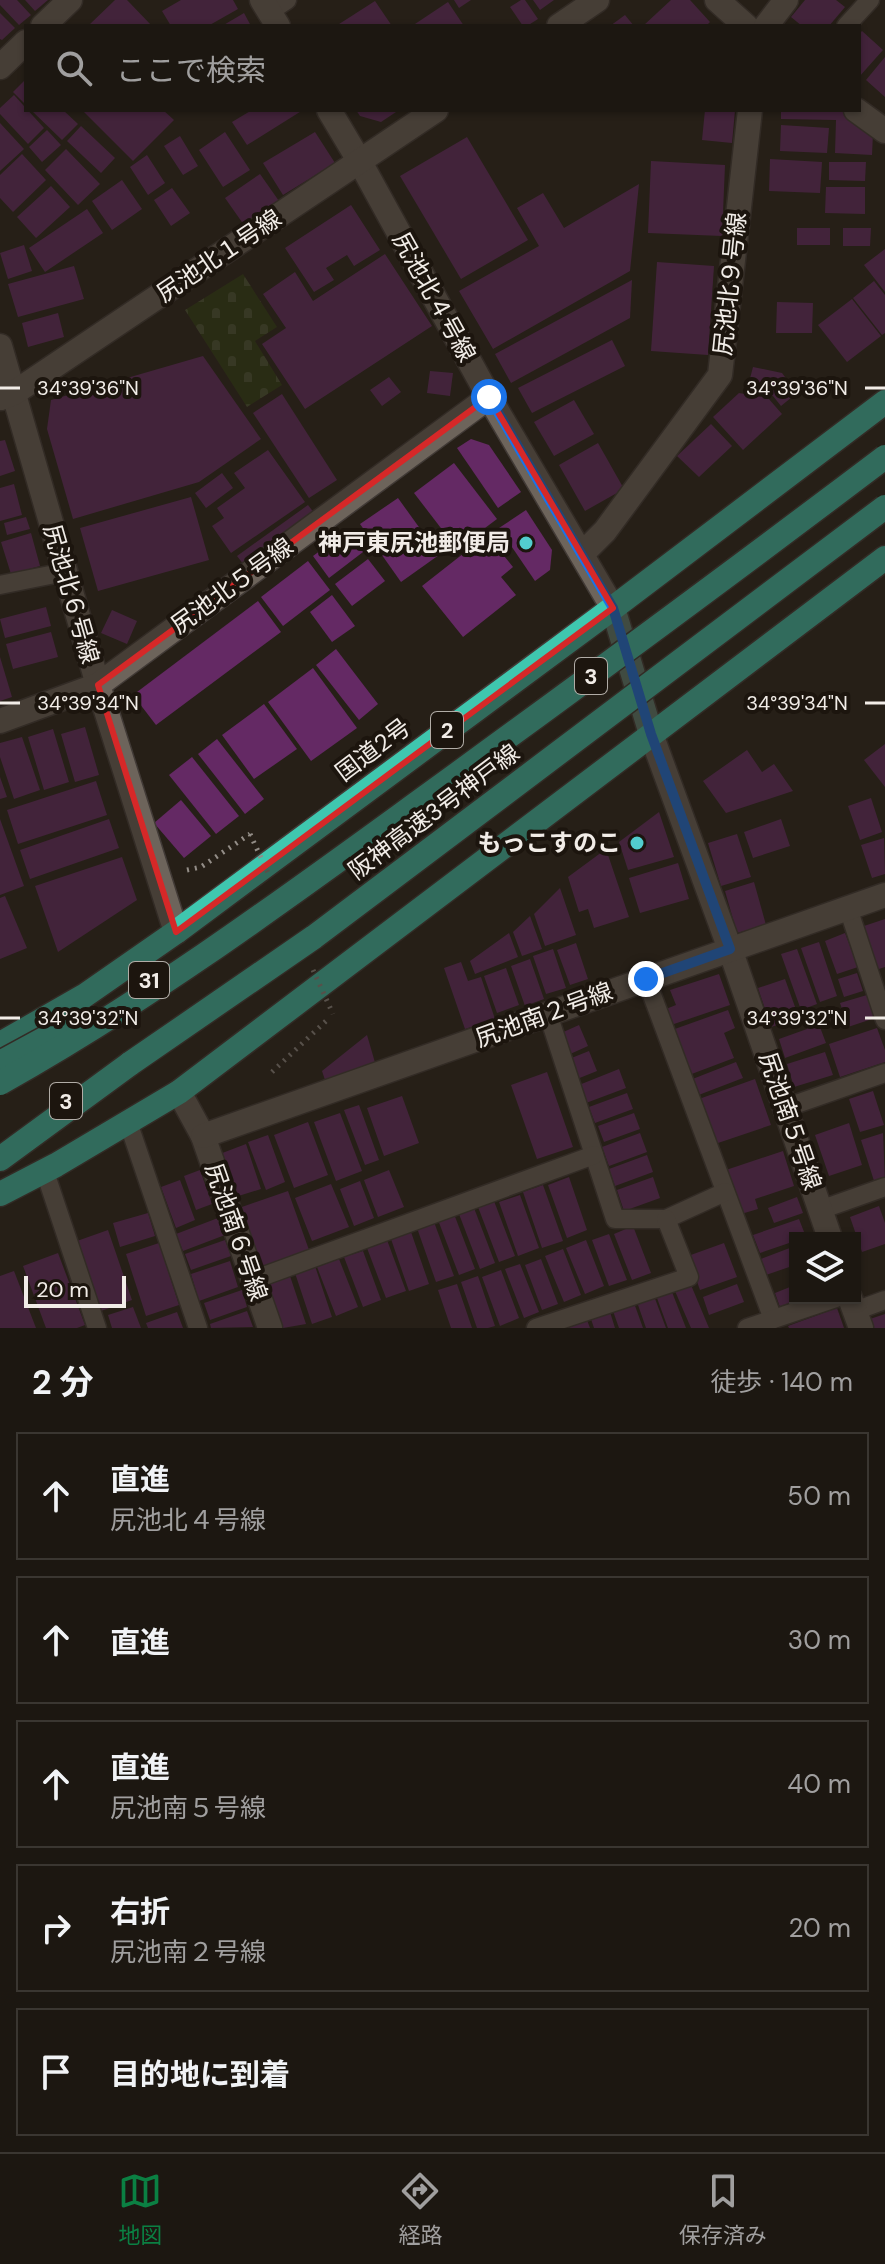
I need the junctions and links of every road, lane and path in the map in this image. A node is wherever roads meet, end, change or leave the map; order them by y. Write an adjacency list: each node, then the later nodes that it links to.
1 (70, 0): 6 (street)
2 (597, 0): 7 (street)
3 (717, 0): 8 (street)
4 (786, 0): 9 (street)
5 (870, 0): 10 (lane)
6 (45, 24)
7 (562, 24)
8 (744, 24)
9 (768, 24)
10 (848, 24)
11 (24, 44): 12 (street)
12 (0, 67)
13 (330, 112): 18 (street, 尻池北４号線)
14 (433, 112): 18 (street, 尻池北１号線)
15 (750, 112): 25 (street, 尻池北９号線)
16 (859, 112): 17 (street)
17 (885, 131)
18 (360, 162): 20 (street, 尻池北１号線); 21 (street, 尻池北４号線)
19 (0, 346): 20 (street, 尻池北６号線)
20 (7, 396): 27 (street, 尻池北６号線)
21 (489, 397): 25 (street, 尻池北４号線); 30 (street, 尻池北５号線)
22 (885, 402): 29 (highway, 国道2号 / 2)
23 (885, 457): 35 (highway, 阪神高速3号神戸線 / 3, bridge)
24 (885, 507): 46 (highway, 阪神高速3号神戸線 / 3, bridge)
25 (582, 554): 29 (street, 尻池北４号線)
26 (885, 558): 32 (highway)
27 (65, 572): 28 (lane); 30 (street, 尻池北６号線)
28 (0, 585)
29 (613, 608): 32 (street); 38 (highway, 国道2号 / 2)
30 (98, 685): 31 (street, 尻池北５号線); 38 (street, 尻池北６号線)
31 (0, 721)
32 (651, 734): 39 (street, 尻池南５号線); 50 (highway)
33 (250, 834): 34 (path)
34 (187, 870)
35 (296, 892): 45 (highway, 31, bridge); 49 (highway, 阪神高速3号神戸線 / 3, bridge)
36 (885, 895): 37 (street, 尻池南２号線)
37 (848, 908): 39 (street, 尻池南２号線); 43 (lane)
38 (176, 932): 44 (highway, 国道2号 / 2)
39 (730, 949): 40 (street, 尻池南２号線); 51 (street, 尻池南５号線)
40 (646, 979): 42 (street, 尻池南２号線); 59 (lane)
41 (333, 1014): 47 (path)
42 (548, 1014): 53 (street, 尻池南２号線); 55 (lane)
43 (885, 1020)
44 (0, 1044)
45 (0, 1063)
46 (131, 1063): 54 (highway, 阪神高速3号神戸線 / 3); 56 (highway)
47 (272, 1072)
48 (885, 1073): 51 (lane)
49 (0, 1083)
50 (179, 1092): 52 (highway); 53 (street, 尻池南６号線)
51 (785, 1108): 61 (street, 尻池南５号線)
52 (128, 1122): 57 (highway); 69 (lane)
53 (203, 1136): 64 (street, 尻池南６号線)
54 (0, 1138)
55 (594, 1155): 62 (lane); 64 (lane)
56 (0, 1159)
57 (45, 1172): 60 (highway); 68 (lane)
58 (885, 1187): 61 (lane)
59 (725, 1192): 62 (lane); 67 (lane)
60 (0, 1194)
61 (820, 1210): 63 (street, 尻池南５号線)
62 (666, 1219): 71 (lane)
63 (828, 1232)
64 (253, 1280): 70 (street, 尻池南６号線)
65 (885, 1300): 66 (lane)
66 (850, 1309): 67 (lane)
67 (773, 1319): 72 (lane)
68 (97, 1328)
69 (198, 1328)
70 (270, 1328)
71 (536, 1328)
72 (747, 1328)

